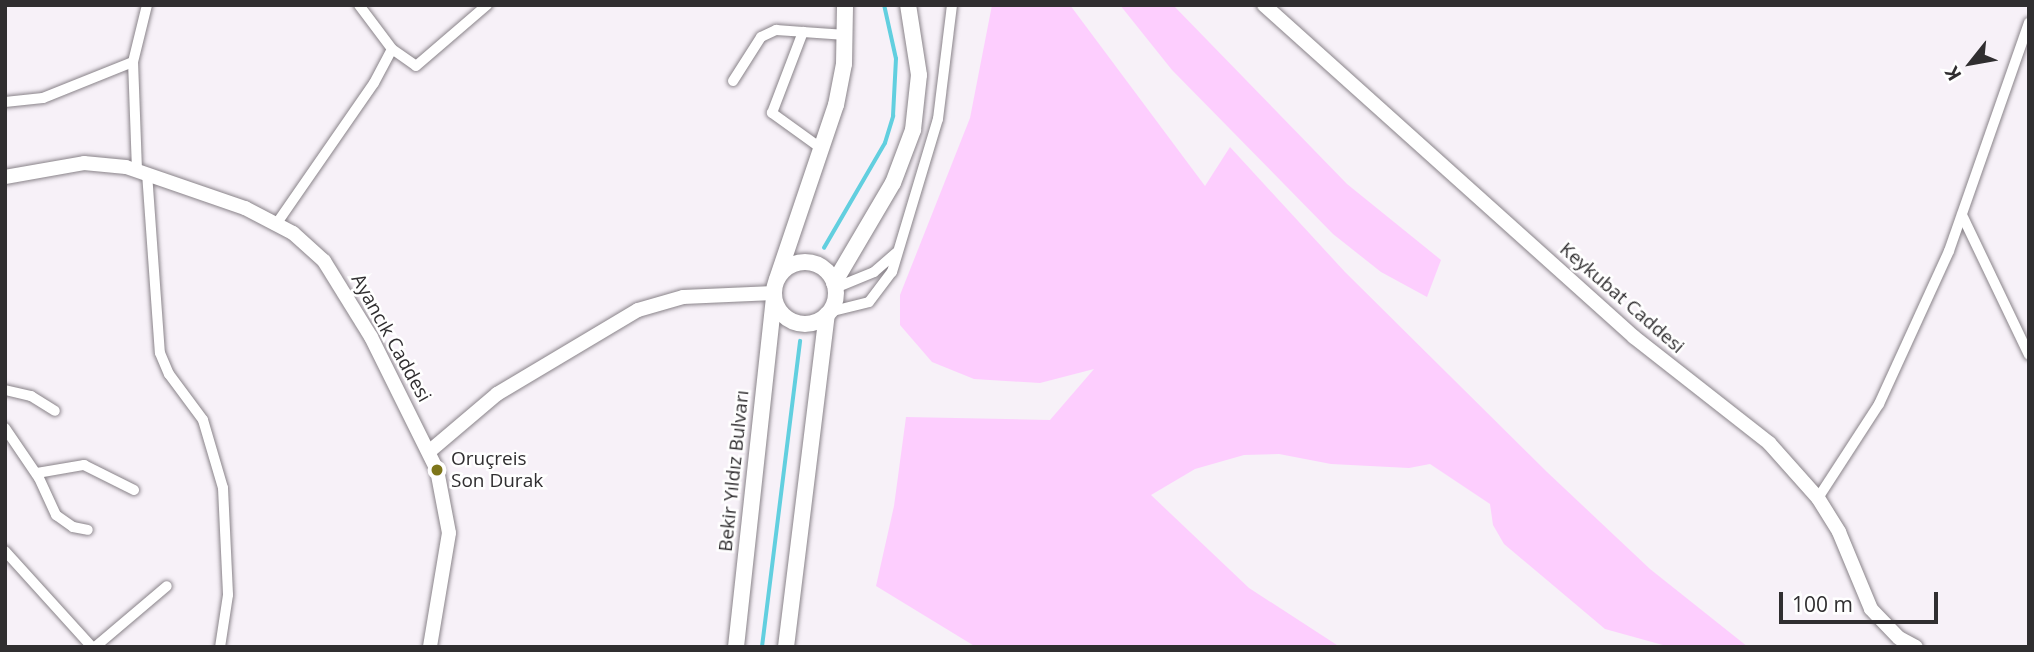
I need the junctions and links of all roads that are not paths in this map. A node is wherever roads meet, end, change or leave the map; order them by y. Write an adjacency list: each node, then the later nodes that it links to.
1 (147, 5): 12 (street)
2 (359, 5): 11 (street)
3 (487, 5): 11 (street)
4 (845, 5): 10 (main road, Bekir Yıldız Bulvarı)
5 (908, 5): 21 (main road)
6 (953, 5): 20 (street)
7 (1264, 5): 31 (street, Keykubat Caddesi)
8 (2029, 23): 18 (street)
9 (803, 32): 10 (street); 13 (street); 15 (street)
10 (846, 35): 15 (main road, Bekir Yıldız Bulvarı)
11 (392, 49): 19 (street)
12 (132, 62): 14 (street); 16 (street)
13 (733, 80)
14 (5, 102)
15 (822, 149): 22 (main road, Bekir Yıldız Bulvarı)
16 (142, 172): 17 (street, Ayancık Caddesi); 19 (street, Ayancık Caddesi); 37 (street)
17 (5, 177)
18 (1962, 215): 24 (street); 31 (street)
19 (277, 223): 28 (street, Ayancık Caddesi)
20 (900, 246): 21 (street); 23 (street)
21 (835, 286): 22 (main road); 23 (main road)
22 (775, 291): 23 (main road); 28 (street); 39 (main road, Bekir Yıldız Bulvarı)
23 (828, 314): 40 (main road)
24 (2029, 355)
25 (5, 390): 26 (street)
26 (55, 411)
27 (5, 428): 29 (street)
28 (430, 450): 38 (street, Ayancık Caddesi)
29 (37, 473): 30 (street); 32 (street)
30 (134, 491)
31 (1818, 498): 41 (street, Keykubat Caddesi)
32 (88, 530)
33 (5, 551): 35 (street)
34 (167, 586): 35 (street)
35 (92, 646): 36 (street)
36 (78, 647)
37 (220, 647)
38 (430, 647)
39 (736, 647)
40 (786, 647)
41 (1916, 647)

